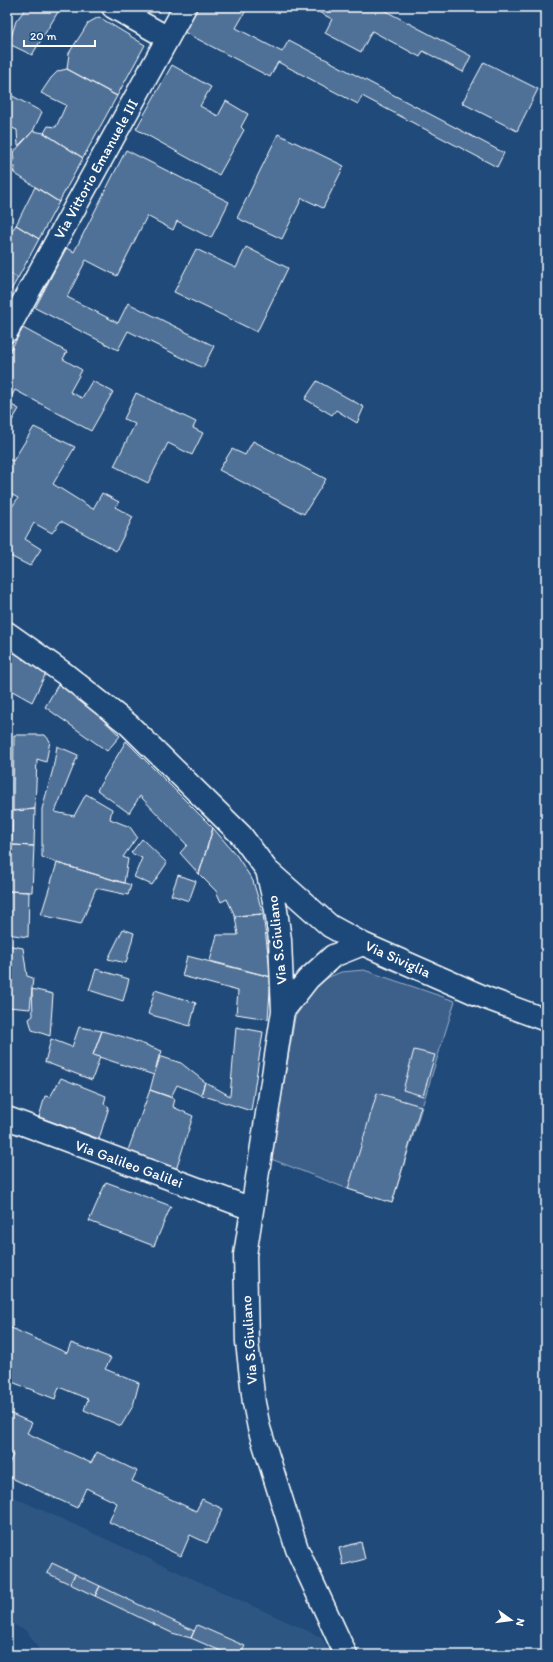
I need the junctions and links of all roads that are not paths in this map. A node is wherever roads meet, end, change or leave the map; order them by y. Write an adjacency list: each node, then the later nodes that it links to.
1 (113, 7): 3 (street)
2 (185, 7): 3 (street, Via Vittorio Emanuele III)
3 (168, 38): 4 (street, Via Vittorio Emanuele III)
4 (7, 331)
5 (7, 633): 6 (street)
6 (267, 870): 7 (street, Via Siviglia); 8 (street, Via S.Giuliano)
7 (363, 944): 8 (street, Via S.Giuliano); 9 (street, Via Siviglia)
8 (283, 1011): 11 (street, Via S.Giuliano)
9 (546, 1020)
10 (7, 1118): 11 (street, Via Galileo Galilei)
11 (252, 1209): 12 (street, Via S.Giuliano)
12 (346, 1655)

